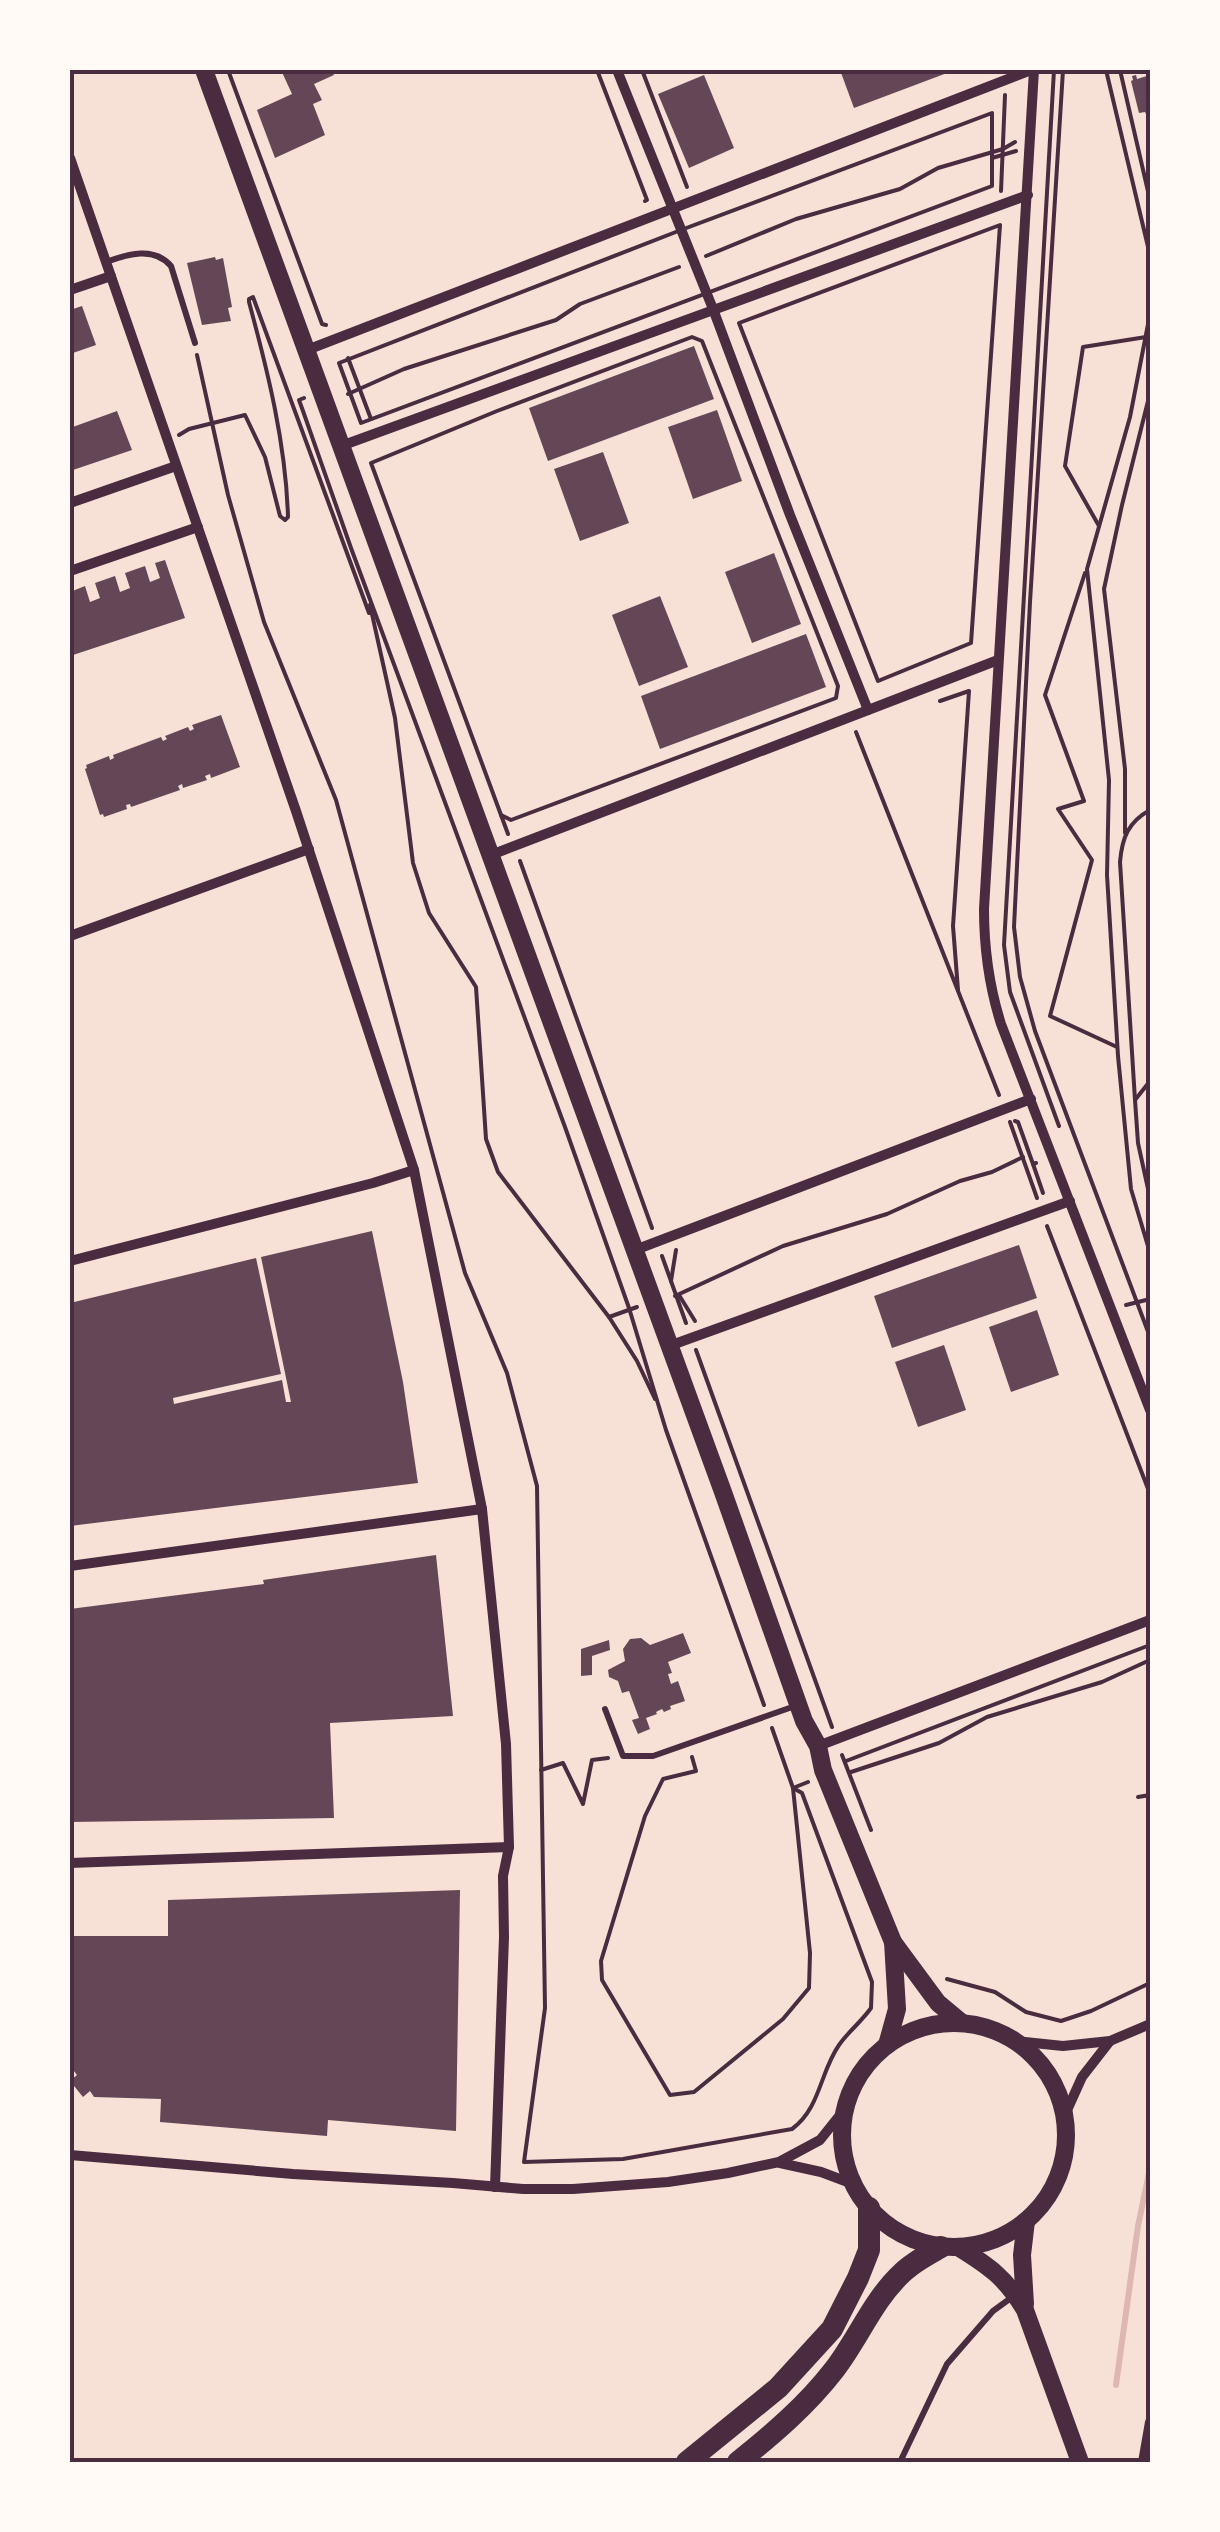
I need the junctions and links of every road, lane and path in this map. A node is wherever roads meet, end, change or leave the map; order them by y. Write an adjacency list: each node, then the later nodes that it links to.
1 (204, 70): 35 (main road)
2 (228, 70): 33 (path)
3 (597, 70): 19 (path)
4 (617, 70): 22 (street)
5 (642, 70): 17 (path)
6 (1033, 70): 11 (street); 13 (street)
7 (1054, 70): 14 (path)
8 (1063, 70): 15 (path)
9 (1106, 70): 27 (path)
10 (1120, 70): 20 (path)
11 (1005, 80): 21 (path); 22 (street)
12 (992, 113): 24 (path)
13 (1031, 140): 18 (street); 26 (path)
14 (1050, 142): 15 (path); 70 (path)
15 (1059, 142): 70 (path)
16 (70, 158): 25 (street)
17 (688, 188)
18 (1028, 194): 21 (street); 54 (street)
19 (647, 200)
20 (1150, 200)
21 (1001, 204): 23 (path); 30 (street)
22 (673, 208): 24 (street); 33 (street)
23 (1000, 225): 23 (path)
24 (682, 230): 26 (street); 36 (path)
25 (106, 262): 28 (street); 34 (lane)
26 (694, 262): 30 (street); 37 (path)
27 (1150, 268)
28 (111, 276): 29 (street); 44 (street)
29 (70, 290)
30 (712, 309): 43 (street); 56 (street)
31 (1150, 314): 32 (path)
32 (1146, 337): 49 (path); 49 (path)
33 (340, 338): 35 (street); 36 (path)
34 (195, 343)
35 (307, 350): 40 (main road)
36 (348, 360): 37 (path); 38 (path)
37 (360, 388): 38 (path); 43 (path)
38 (350, 393): 40 (path); 42 (path)
39 (1150, 393): 59 (path)
40 (326, 403): 41 (path); 45 (main road)
41 (297, 412): 44 (path); 53 (path)
42 (361, 423)
43 (376, 433): 45 (street); 46 (path)
44 (167, 441): 47 (street)
45 (341, 446): 62 (main road)
46 (386, 456): 58 (path); 58 (path)
47 (176, 466): 48 (street); 50 (street)
48 (70, 503)
49 (1099, 526): 51 (path)
50 (198, 527): 52 (street); 61 (street)
51 (1087, 569): 65 (path); 65 (path)
52 (70, 571)
53 (376, 632): 85 (path); 88 (path)
54 (998, 660): 56 (street); 67 (street)
55 (937, 702): 64 (path)
56 (868, 710): 60 (street)
57 (1150, 810): 59 (path)
58 (501, 816): 60 (path)
59 (1126, 833): 68 (path)
60 (514, 846): 62 (street); 76 (path)
61 (308, 848): 63 (street); 73 (street)
62 (491, 855): 78 (main road)
63 (70, 936)
64 (958, 996)
65 (1117, 1046): 79 (path)
66 (1150, 1081): 68 (path)
67 (1031, 1099): 71 (street); 76 (street)
68 (1135, 1100): 74 (path)
69 (1008, 1118): 72 (path)
70 (1075, 1137): 86 (path)
71 (1050, 1151): 72 (path); 72 (path); 75 (street)
72 (1030, 1155): 82 (path)
73 (414, 1170): 80 (street); 94 (street)
74 (1150, 1198)
75 (1070, 1200): 90 (street); 92 (street)
76 (657, 1242): 78 (street); 81 (path)
77 (677, 1242): 81 (path)
78 (634, 1250): 83 (main road)
79 (1150, 1253)
80 (70, 1261)
81 (671, 1282): 82 (path); 83 (path)
82 (676, 1296): 83 (path); 90 (path)
83 (652, 1297): 85 (path); 87 (path); 91 (main road)
84 (1150, 1298): 86 (path)
85 (626, 1300): 87 (path)
86 (1136, 1302): 89 (path)
87 (629, 1308): 88 (path); 93 (path)
88 (609, 1317): 93 (path)
89 (1150, 1337)
90 (692, 1339): 91 (street); 102 (path)
91 (669, 1346): 99 (main road)
92 (1150, 1410)
93 (661, 1412): 101 (path)
94 (482, 1508): 95 (street); 113 (street)
95 (70, 1566)
96 (1150, 1620): 102 (street)
97 (1150, 1645): 107 (path)
98 (1150, 1660): 108 (path)
99 (799, 1705): 101 (lane); 104 (main road)
100 (605, 1709): 103 (lane)
101 (768, 1716): 103 (lane); 109 (path)
102 (836, 1738): 104 (street); 108 (path)
103 (689, 1744): 109 (path)
104 (818, 1746): 107 (main road)
105 (592, 1760): 106 (path)
106 (540, 1770)
107 (824, 1772): 108 (path); 109 (path); 115 (main road)
108 (849, 1772): 112 (path)
109 (792, 1785): 126 (path)
110 (1150, 1795): 111 (path)
111 (1138, 1796)
112 (875, 1841)
113 (510, 1847): 114 (street); 129 (street)
114 (70, 1863)
115 (894, 1942): 118 (main road); 122 (main road)
116 (937, 1968): 117 (path)
117 (1150, 1983)
118 (962, 2023): 121 (main road); 122 (main road)
119 (1150, 2024): 120 (street)
120 (1110, 2041): 121 (street); 124 (street)
121 (1015, 2042): 124 (main road)
122 (886, 2045): 123 (main road)
123 (844, 2110): 127 (street); 128 (main road)
124 (1064, 2117): 131 (main road)
125 (70, 2155): 129 (street)
126 (524, 2162)
127 (779, 2162): 128 (street); 129 (street)
128 (853, 2184): 130 (main road)
129 (495, 2187)
130 (869, 2208): 132 (main road); 135 (highway)
131 (1026, 2221): 132 (main road); 133 (main road)
132 (949, 2247): 133 (main road); 136 (highway)
133 (1021, 2302): 137 (lane); 138 (main road)
134 (1150, 2422): 139 (street)
135 (687, 2462)
136 (738, 2462)
137 (900, 2462)
138 (1080, 2462)
139 (1143, 2462)

